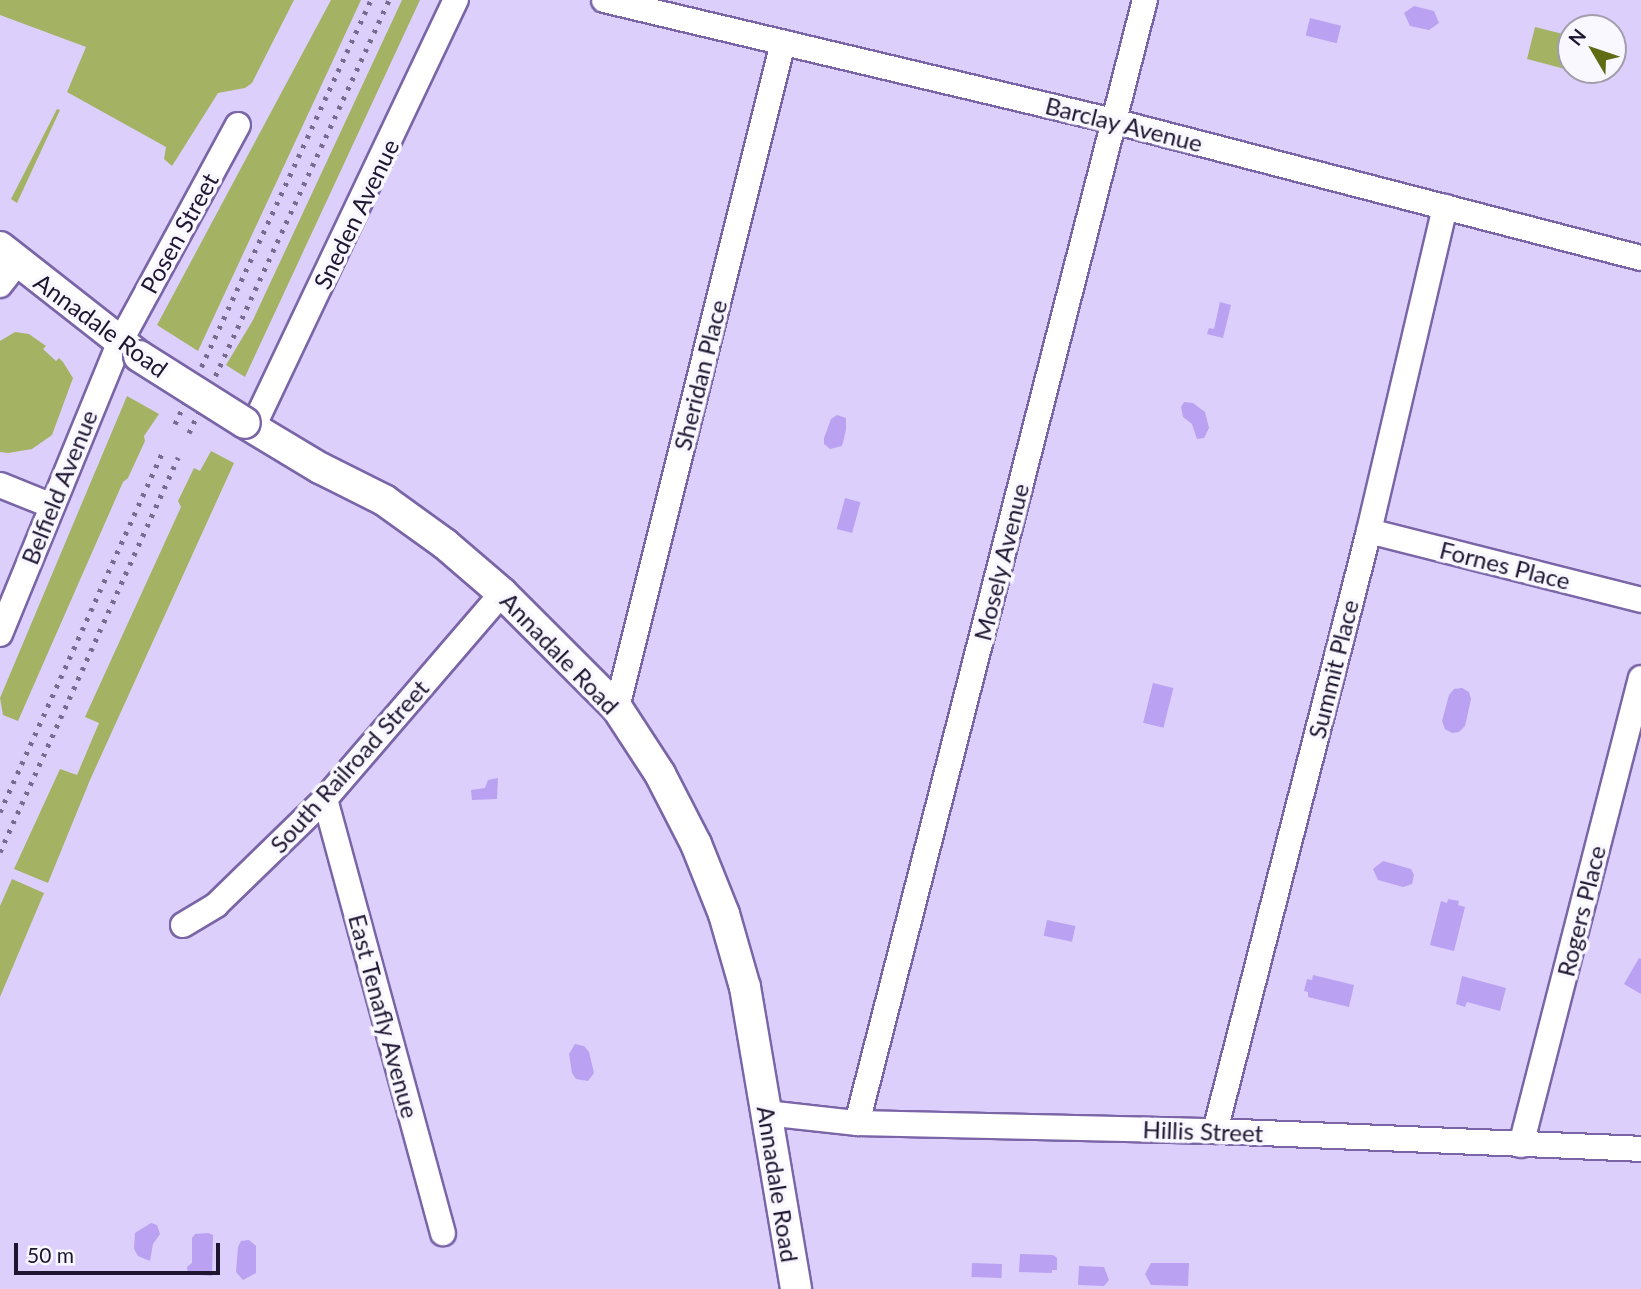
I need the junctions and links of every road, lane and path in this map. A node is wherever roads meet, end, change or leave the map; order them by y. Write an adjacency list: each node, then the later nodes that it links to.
1 (456, 0): 11 (street, Sneden Avenue)
2 (604, 0): 4 (street, Barclay Avenue)
3 (1144, 0): 5 (street, Mosely Avenue)
4 (783, 42): 5 (street, Barclay Avenue); 19 (street, Sheridan Place)
5 (1114, 121): 7 (street, Barclay Avenue); 23 (street, Mosely Avenue)
6 (238, 125): 10 (street, Posen Street)
7 (1445, 207): 8 (street, Barclay Avenue); 14 (street, Summit Place)
8 (1641, 258)
9 (6, 265): 10 (street, Annadale Road)
10 (130, 349): 11 (street, Annadale Road, bridge); 13 (street, Belfield Avenue)
11 (249, 425): 15 (street, Annadale Road)
12 (0, 485): 13 (street)
13 (52, 506): 17 (street, Belfield Avenue)
14 (1369, 531): 16 (street, Fornes Place); 24 (street, Summit Place)
15 (502, 593): 19 (street, Annadale Road); 20 (street, South Railroad Street)
16 (1641, 600)
17 (0, 634)
18 (1641, 678): 25 (street, Rogers Place)
19 (617, 708): 22 (street, Annadale Road)
20 (325, 799): 21 (street, South Railroad Street); 27 (street, East Tenafly Avenue)
21 (183, 925)
22 (766, 1113): 23 (street, Hillis Street); 28 (street, Annadale Road)
23 (857, 1123): 24 (street, Hillis Street)
24 (1215, 1131): 25 (street, Hillis Street)
25 (1521, 1144): 26 (street, Hillis Street)
26 (1641, 1149)
27 (443, 1233)
28 (796, 1289)

